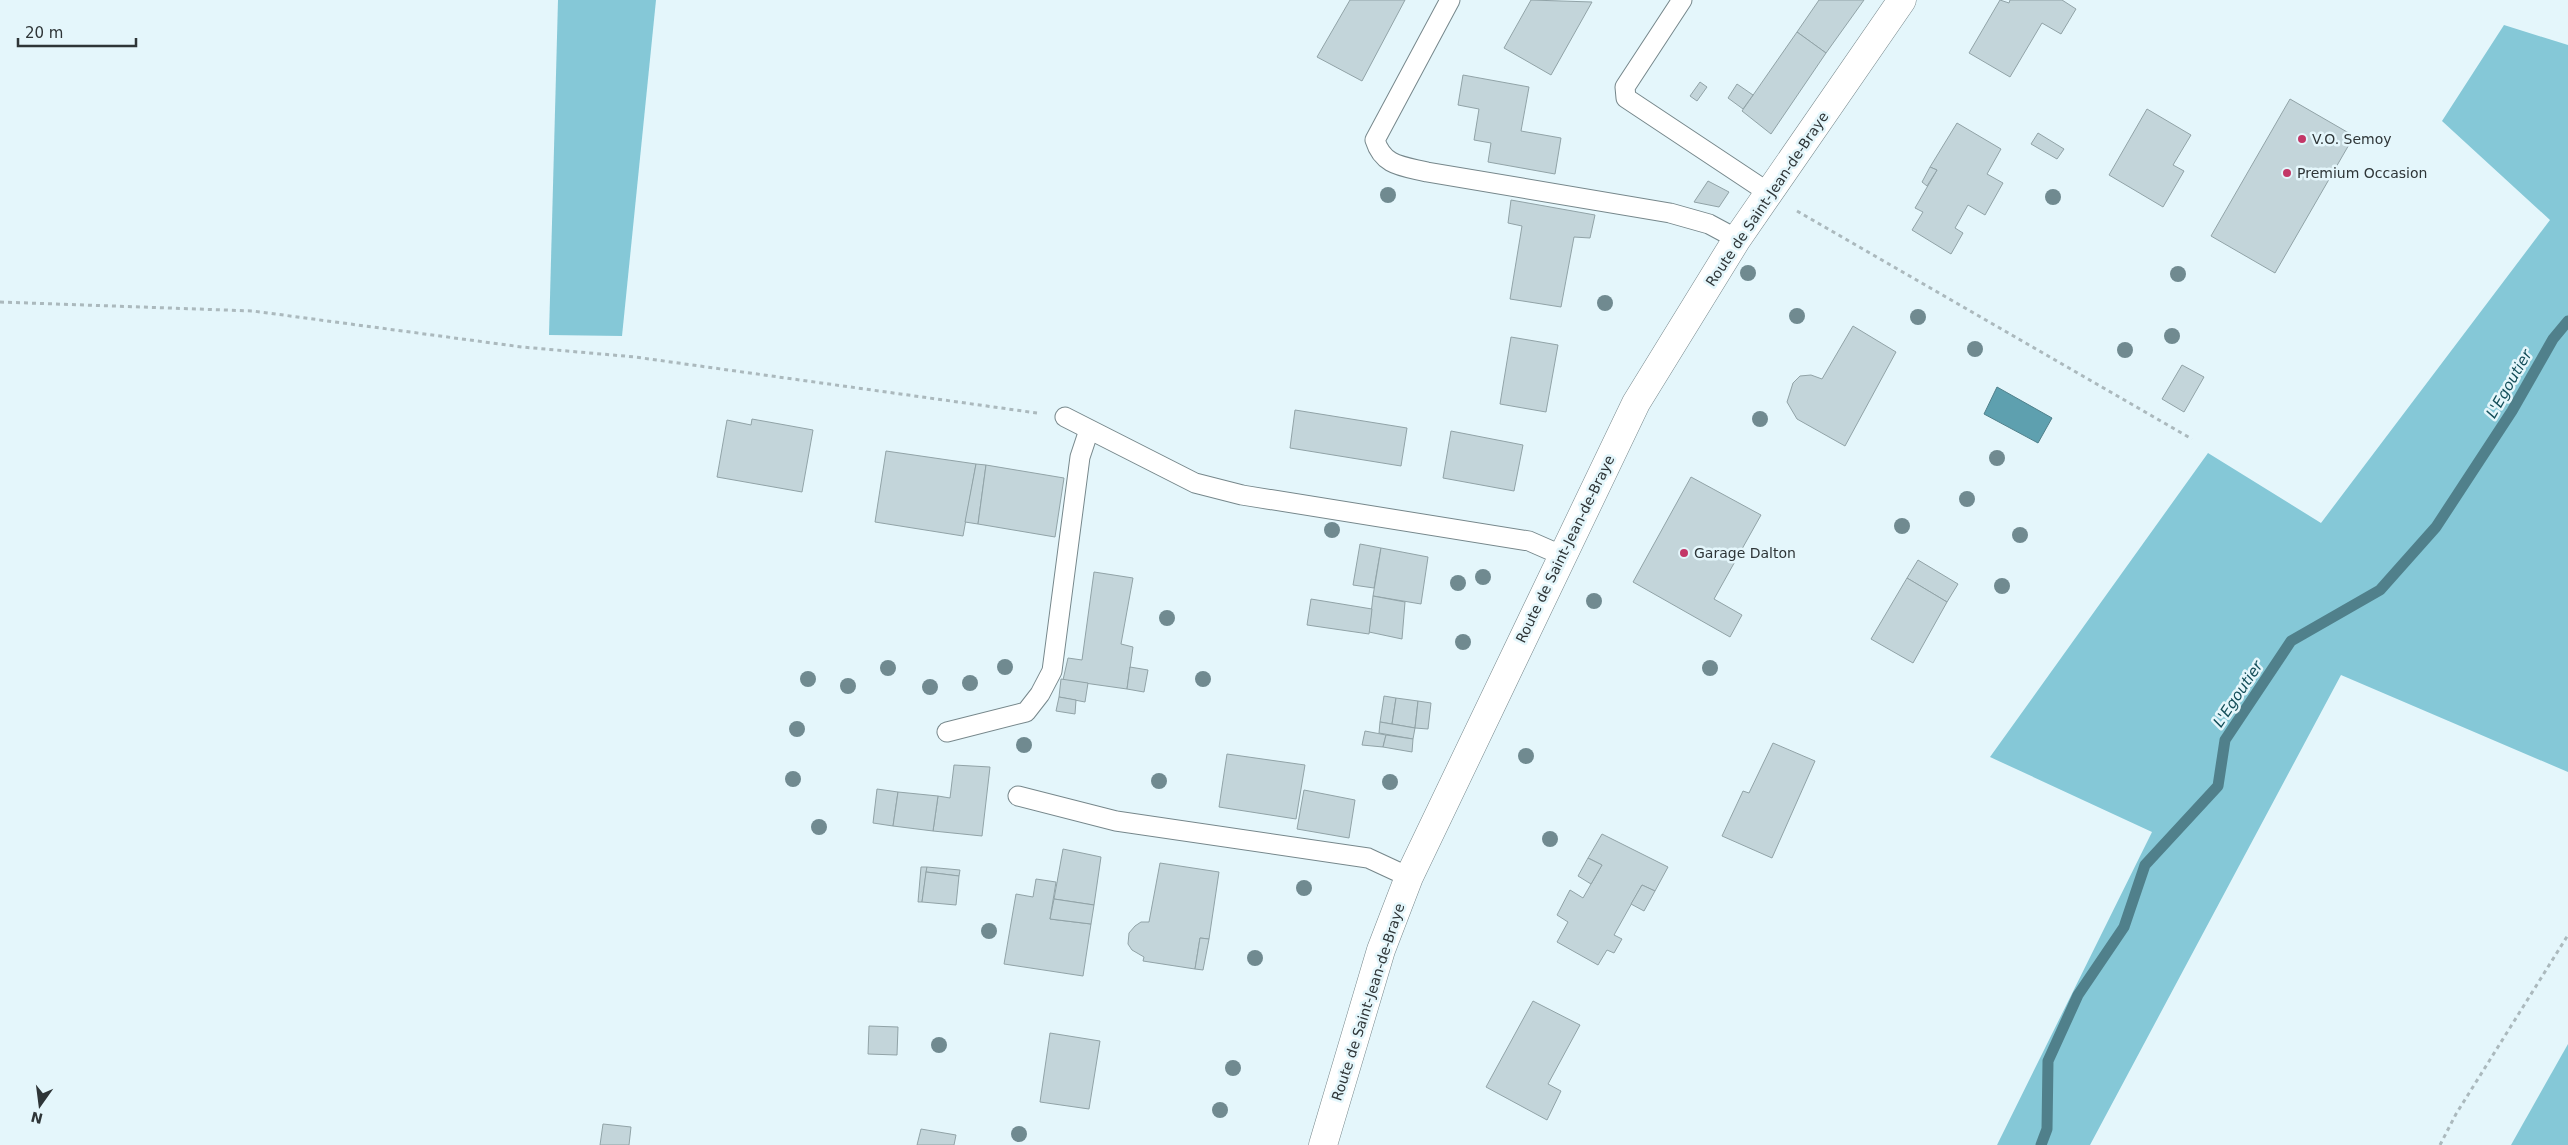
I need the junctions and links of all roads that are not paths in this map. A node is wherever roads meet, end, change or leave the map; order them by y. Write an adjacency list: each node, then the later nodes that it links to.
1 (1450, 0): 5 (lane)
2 (1682, 0): 4 (lane)
3 (1902, 0): 4 (street, Route de Saint-Jean-de-Braye)
4 (1769, 193): 5 (street, Route de Saint-Jean-de-Braye)
5 (1737, 239): 8 (street, Route de Saint-Jean-de-Braye)
6 (1065, 417): 7 (lane)
7 (1089, 430): 8 (lane); 9 (lane)
8 (1561, 555): 11 (street, Route de Saint-Jean-de-Braye)
9 (948, 732)
10 (1018, 796): 11 (lane)
11 (1409, 877): 12 (street, Route de Saint-Jean-de-Braye)
12 (1322, 1145)

